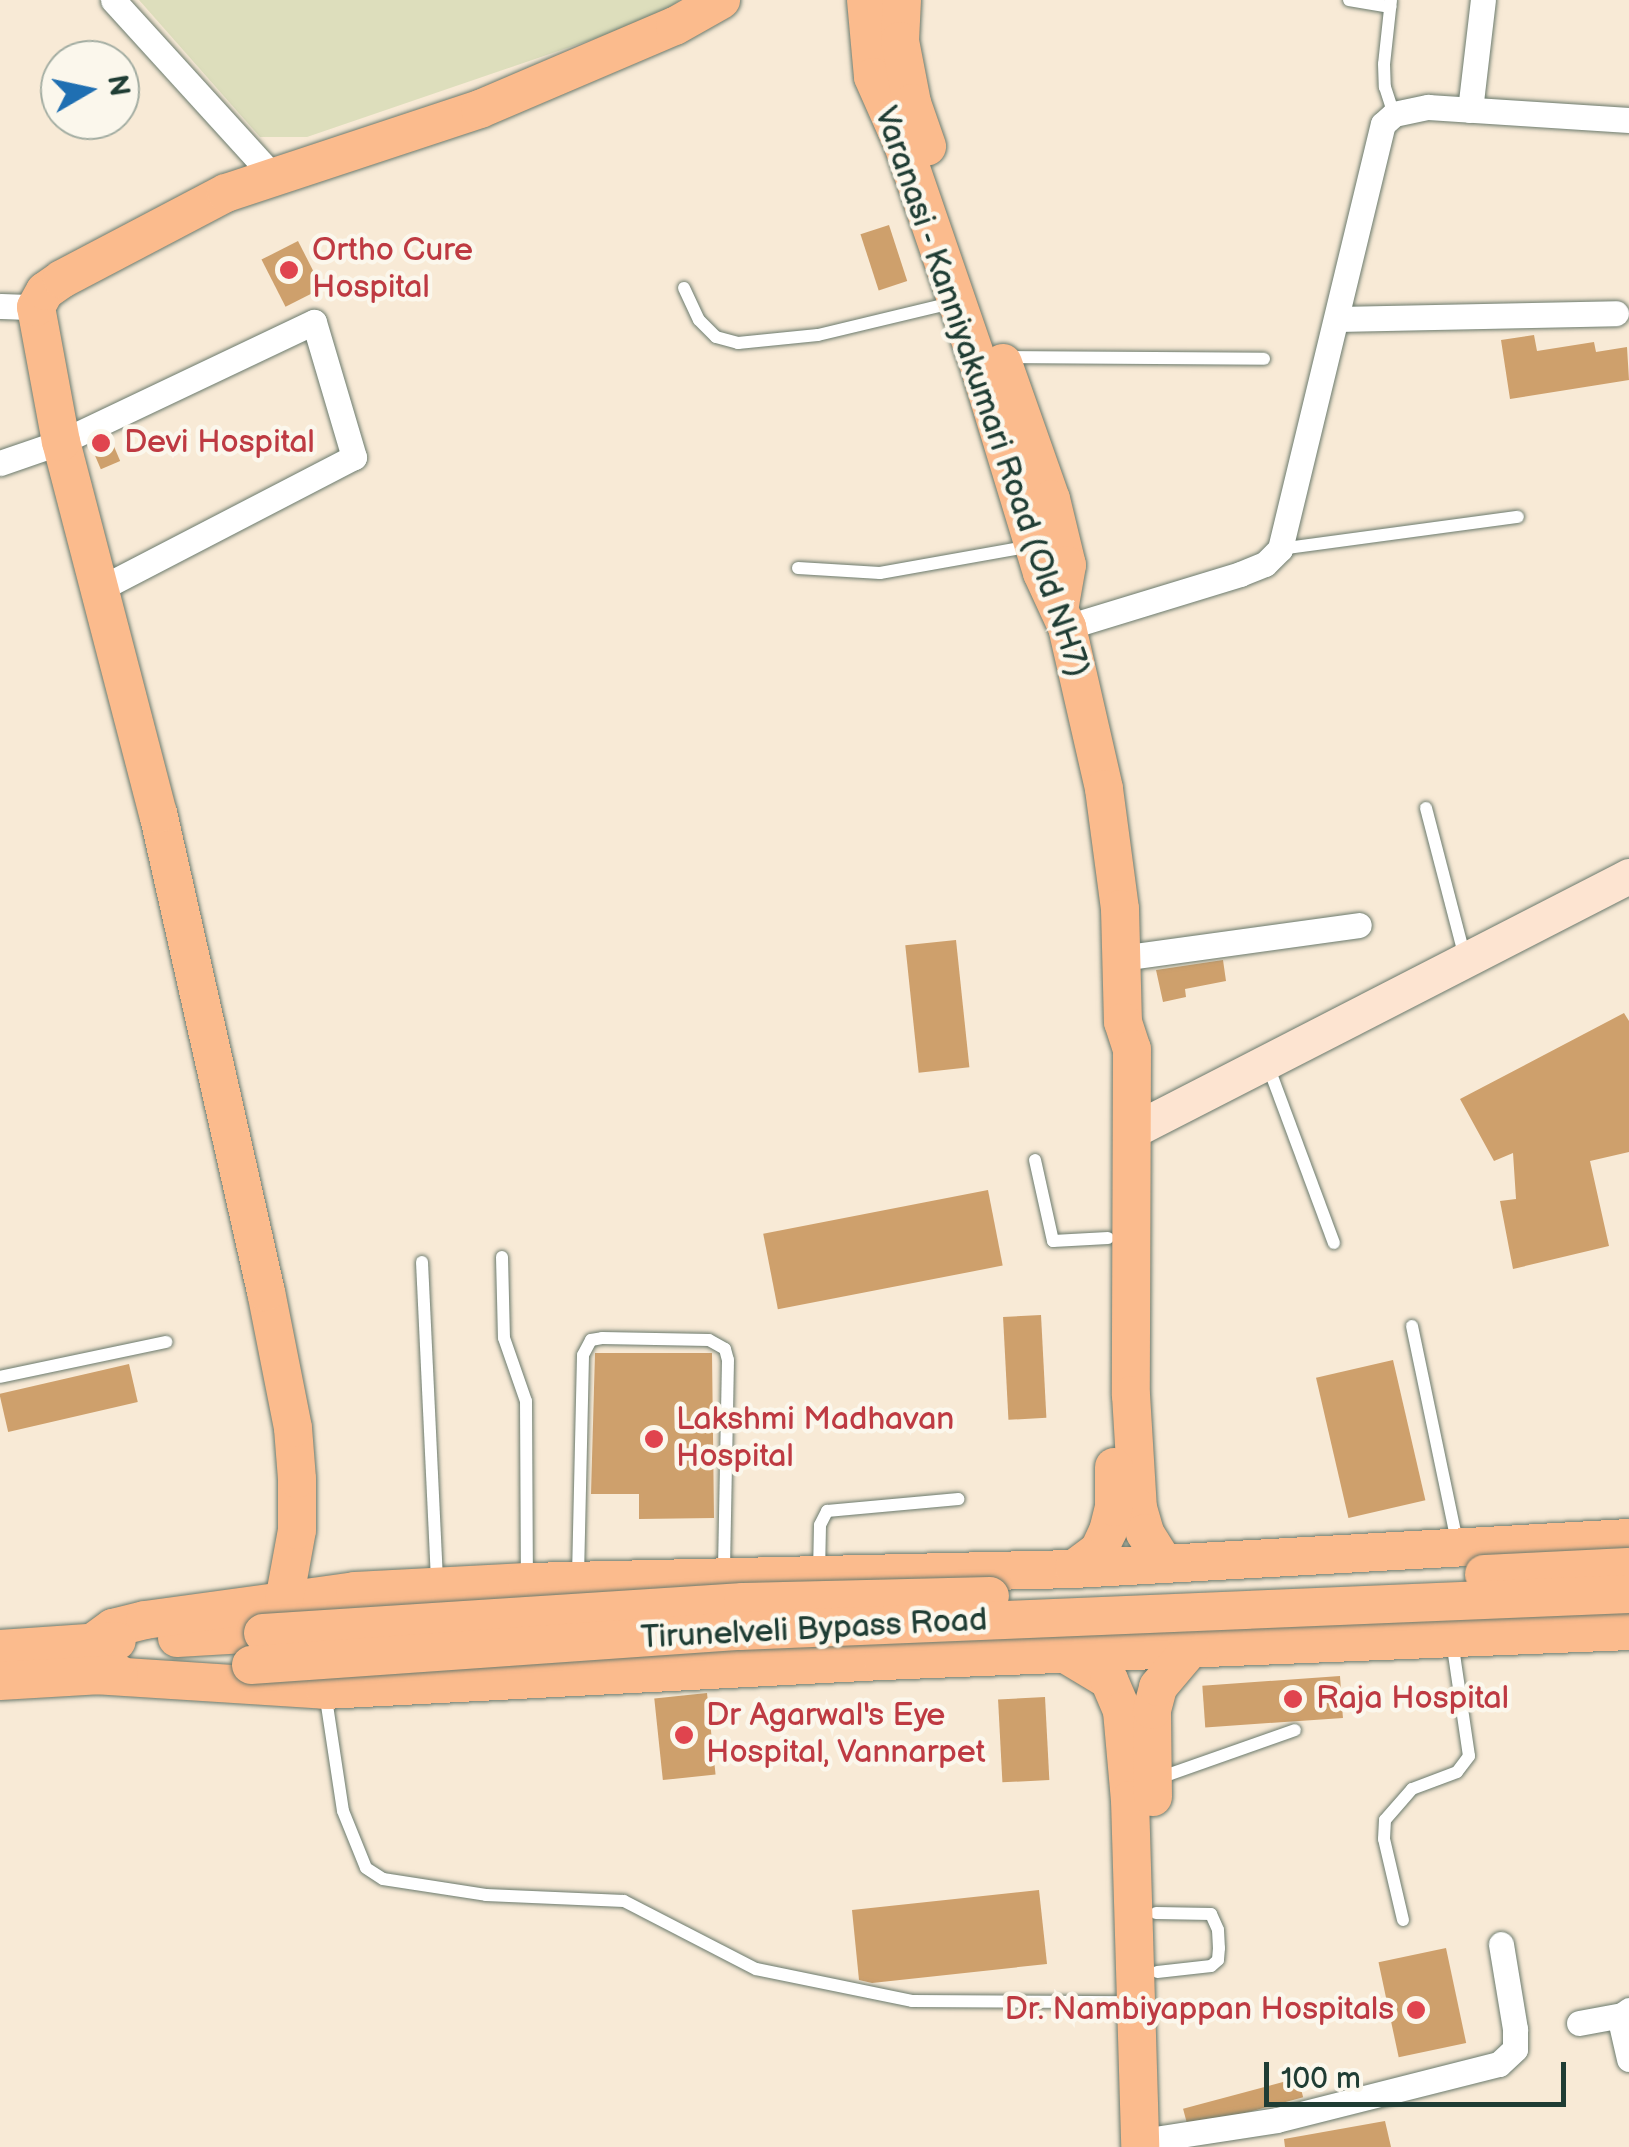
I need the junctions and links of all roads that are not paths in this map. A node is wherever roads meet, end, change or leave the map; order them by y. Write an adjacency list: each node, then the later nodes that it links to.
1 (112, 0): 11 (street)
2 (721, 0): 11 (main road)
3 (866, 0): 13 (main road, Varanasi - Kanniyakumari Road (Old NH7))
4 (902, 0): 17 (main road, Varanasi - Kanniyakumari Road (Old NH7))
5 (1349, 0): 7 (lane)
6 (1483, 0): 8 (street)
7 (1390, 4): 9 (lane)
8 (1470, 110): 9 (street); 10 (street)
9 (1394, 114): 16 (street)
10 (1629, 120)
11 (272, 175): 14 (main road)
12 (684, 288): 13 (lane)
13 (957, 301): 22 (main road, Varanasi - Kanniyakumari Road (Old NH7))
14 (18, 306): 19 (main road)
15 (1616, 314): 16 (street)
16 (1338, 320): 23 (street)
17 (1002, 357): 18 (lane); 26 (main road, Varanasi - Kanniyakumari Road (Old NH7))
18 (1264, 360)
19 (61, 442): 20 (street); 25 (main road); 25 (street)
20 (0, 463)
21 (1518, 518): 23 (lane)
22 (1034, 546): 24 (lane); 26 (main road, Varanasi - Kanniyakumari Road (Old NH7))
23 (1280, 549): 26 (street)
24 (798, 568)
25 (99, 589): 57 (main road)
26 (1063, 616): 30 (main road, Varanasi - Kanniyakumari Road (Old NH7))
27 (1426, 808): 31 (lane)
28 (1629, 876): 31 (street)
29 (1359, 925): 30 (street)
30 (1121, 958): 32 (main road, Varanasi - Kanniyakumari Road (Old NH7))
31 (1466, 961): 33 (street)
32 (1123, 1022): 34 (main road, Varanasi - Kanniyakumari Road (Old NH7)); 36 (main road, Varanasi - Kanniyakumari Road (Old NH7))
33 (1267, 1061): 34 (street); 37 (lane)
34 (1130, 1132): 47 (main road, Varanasi - Kanniyakumari Road (Old NH7))
35 (1035, 1160): 36 (lane)
36 (1108, 1238): 49 (main road, Varanasi - Kanniyakumari Road (Old NH7))
37 (1334, 1243)
38 (502, 1257): 54 (lane)
39 (422, 1262): 55 (lane)
40 (1412, 1326): 45 (lane)
41 (166, 1342): 42 (lane)
42 (0, 1377)
43 (958, 1500): 51 (lane)
44 (1629, 1538): 45 (main road)
45 (1458, 1545): 46 (main road)
46 (1308, 1553): 47 (main road); 60 (main road)
47 (1164, 1564): 49 (main road)
48 (1629, 1568): 63 (main road, Tirunelveli Bypass Road, bridge)
49 (1074, 1570): 50 (main road)
50 (975, 1572): 51 (main road); 65 (main road)
51 (819, 1575): 52 (main road)
52 (724, 1576): 53 (main road); 53 (lane)
53 (578, 1580): 54 (main road)
54 (527, 1582): 55 (main road)
55 (437, 1587): 57 (main road)
56 (1629, 1594): 63 (main road, Tirunelveli Bypass Road, bridge)
57 (284, 1601): 66 (main road)
58 (1629, 1632): 59 (main road)
59 (1452, 1639): 60 (main road); 72 (lane)
60 (1311, 1643): 61 (main road)
61 (1191, 1648): 64 (main road); 70 (main road)
62 (0, 1649): 66 (main road, Tirunelveli Bypass Road)
63 (257, 1649): 66 (main road, Tirunelveli Bypass Road)
64 (1067, 1655): 65 (main road); 74 (main road)
65 (986, 1658): 68 (main road)
66 (93, 1659): 67 (main road, Tirunelveli Bypass Road); 68 (main road)
67 (0, 1682)
68 (325, 1690): 74 (lane)
69 (1295, 1730): 70 (lane)
70 (1152, 1781): 71 (main road)
71 (1156, 1913): 74 (main road); 74 (lane)
72 (1403, 1920)
73 (1501, 1944): 78 (street)
74 (1147, 1987): 78 (main road)
75 (1626, 2012): 76 (street); 77 (street)
76 (1579, 2023)
77 (1629, 2059)
78 (1154, 2144)

